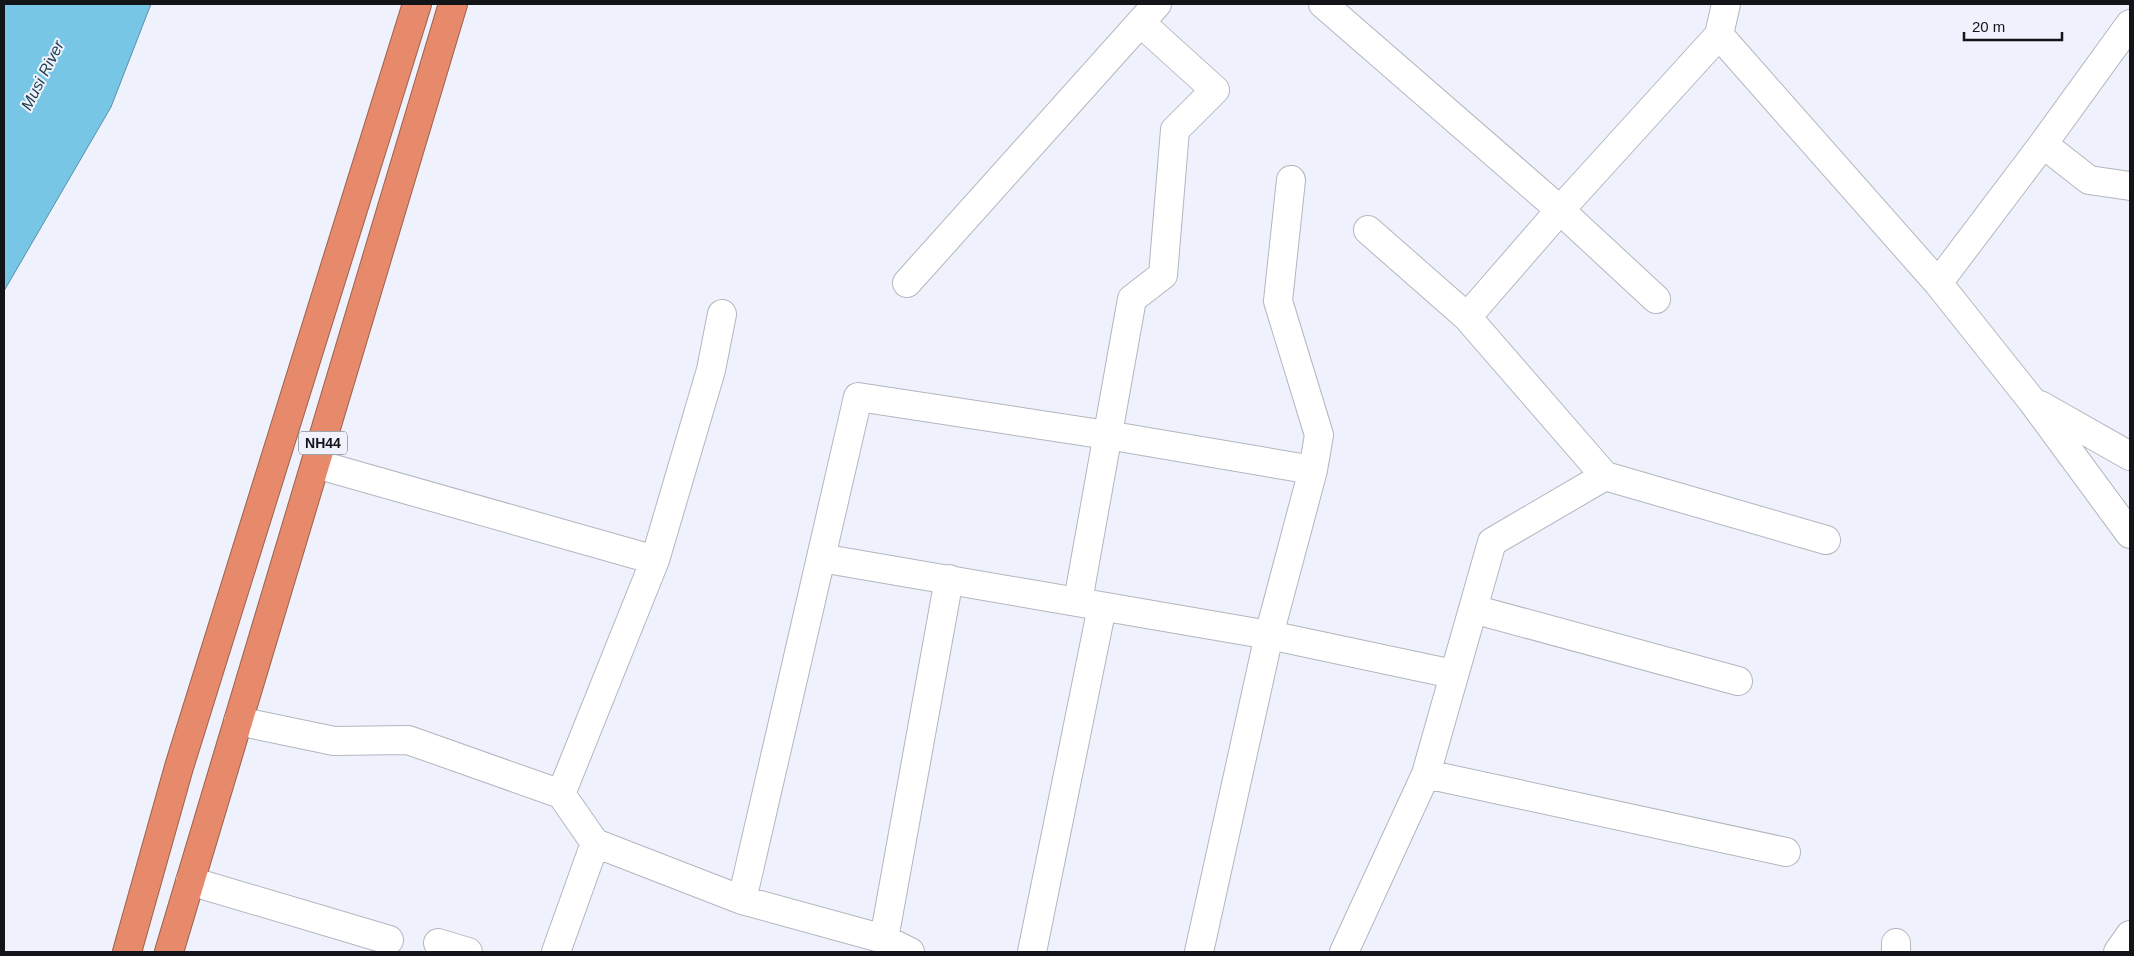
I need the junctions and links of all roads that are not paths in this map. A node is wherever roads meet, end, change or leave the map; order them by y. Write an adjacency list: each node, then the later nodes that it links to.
1 (417, 4): 45 (highway, NH44)
2 (453, 4): 21 (highway, NH44)
3 (1323, 4): 11 (street)
4 (1726, 4): 7 (street)
5 (1149, 13): 13 (street); 19 (street)
6 (2130, 24): 8 (street)
7 (1719, 35): 11 (street); 14 (street)
8 (2043, 144): 10 (street); 14 (street)
9 (1291, 180): 22 (street)
10 (2130, 186)
11 (1560, 210): 15 (street); 17 (street)
12 (1368, 230): 17 (street)
13 (908, 283)
14 (1938, 283): 18 (street)
15 (1656, 299)
16 (722, 314): 27 (street)
17 (1467, 317): 23 (street)
18 (2032, 400): 20 (street); 24 (street)
19 (1106, 434): 22 (street); 26 (street); 29 (street)
20 (2130, 456)
21 (316, 464): 27 (street); 34 (highway, NH44)
22 (1313, 470): 31 (street)
23 (1605, 476): 25 (street); 30 (street)
24 (2130, 534)
25 (1826, 540)
26 (821, 558): 28 (street); 40 (street)
27 (655, 560): 36 (street)
28 (950, 579): 29 (street); 44 (street)
29 (1090, 604): 31 (street); 49 (street)
30 (1473, 610): 32 (street); 33 (street)
31 (1269, 635): 32 (street); 50 (street)
32 (1453, 674): 35 (street)
33 (1738, 681)
34 (238, 721): 36 (street); 39 (highway, NH44)
35 (1426, 774): 38 (street); 51 (street)
36 (561, 794): 37 (street)
37 (595, 843): 40 (street); 48 (street)
38 (1786, 852)
39 (190, 881): 42 (street); 46 (highway, NH44)
40 (742, 900): 44 (street)
41 (2130, 935): 52 (street)
42 (388, 940)
43 (438, 942): 47 (street)
44 (897, 948)
45 (128, 952)
46 (169, 952)
47 (468, 952)
48 (556, 952)
49 (1032, 952)
50 (1199, 952)
51 (1344, 952)
52 (2118, 952)

